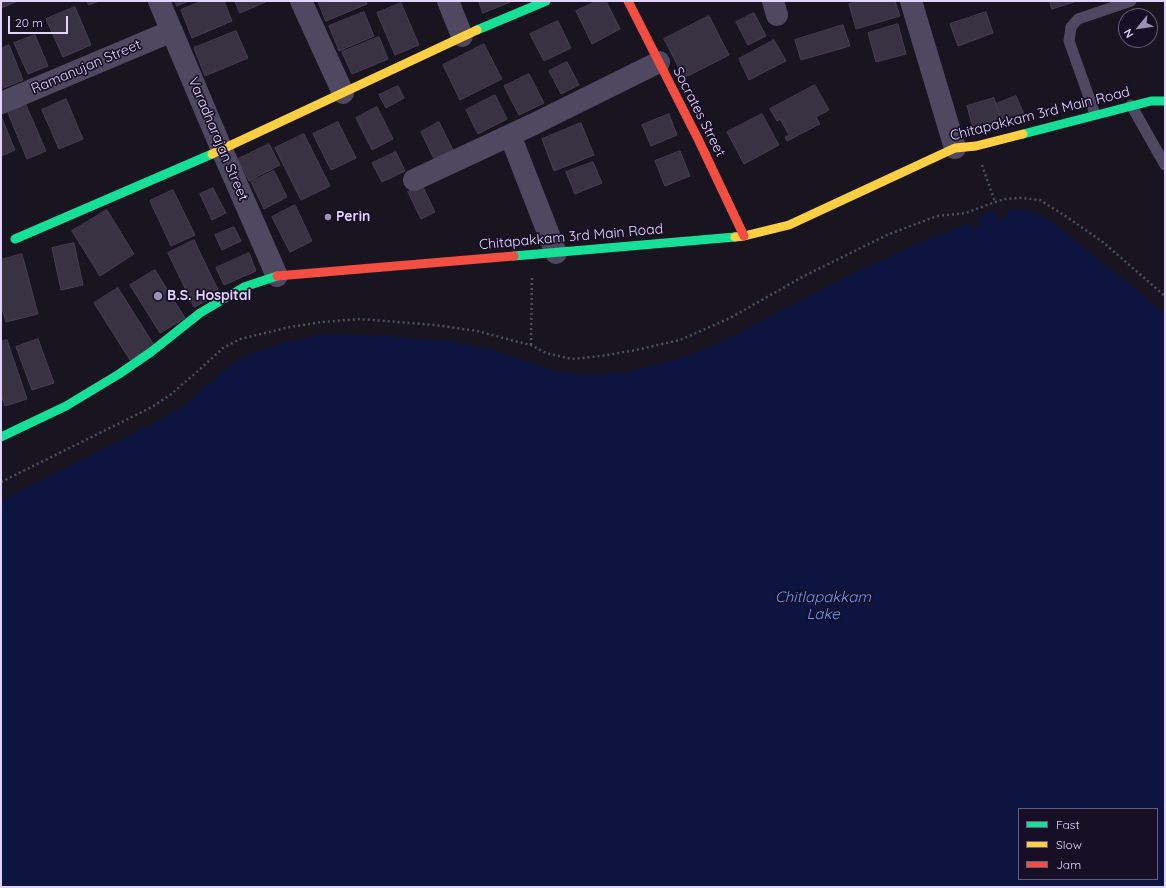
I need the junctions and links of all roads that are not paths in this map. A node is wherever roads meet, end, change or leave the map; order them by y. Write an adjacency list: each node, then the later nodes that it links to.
1 (159, 1): 8 (street, Varadharajan Street)
2 (301, 1): 11 (street)
3 (448, 1): 9 (street)
4 (546, 1): 9 (street)
5 (628, 1): 10 (street, Socrates Street)
6 (911, 1): 17 (street)
7 (1131, 1): 15 (lane)
8 (172, 31): 13 (street, Ramanujan Street); 18 (street, Varadharajan Street)
9 (462, 36): 11 (street)
10 (659, 62): 16 (street); 21 (street, Socrates Street)
11 (343, 93): 18 (street)
12 (1165, 101): 14 (street, Chitapakkam 3rd Main Road)
13 (1, 103)
14 (1132, 105): 15 (street, Chitapakkam 3rd Main Road); 19 (lane)
15 (1095, 114): 17 (street, Chitapakkam 3rd Main Road)
16 (510, 135): 20 (street); 23 (street)
17 (955, 148): 21 (street, Chitapakkam 3rd Main Road)
18 (222, 150): 22 (street); 24 (street, Varadharajan Street)
19 (1165, 165)
20 (414, 180)
21 (744, 236): 23 (street, Chitapakkam 3rd Main Road)
22 (15, 239)
23 (556, 253): 24 (street, Chitapakkam 3rd Main Road)
24 (277, 276): 25 (street, Chitapakkam 3rd Main Road)
25 (1, 437)

